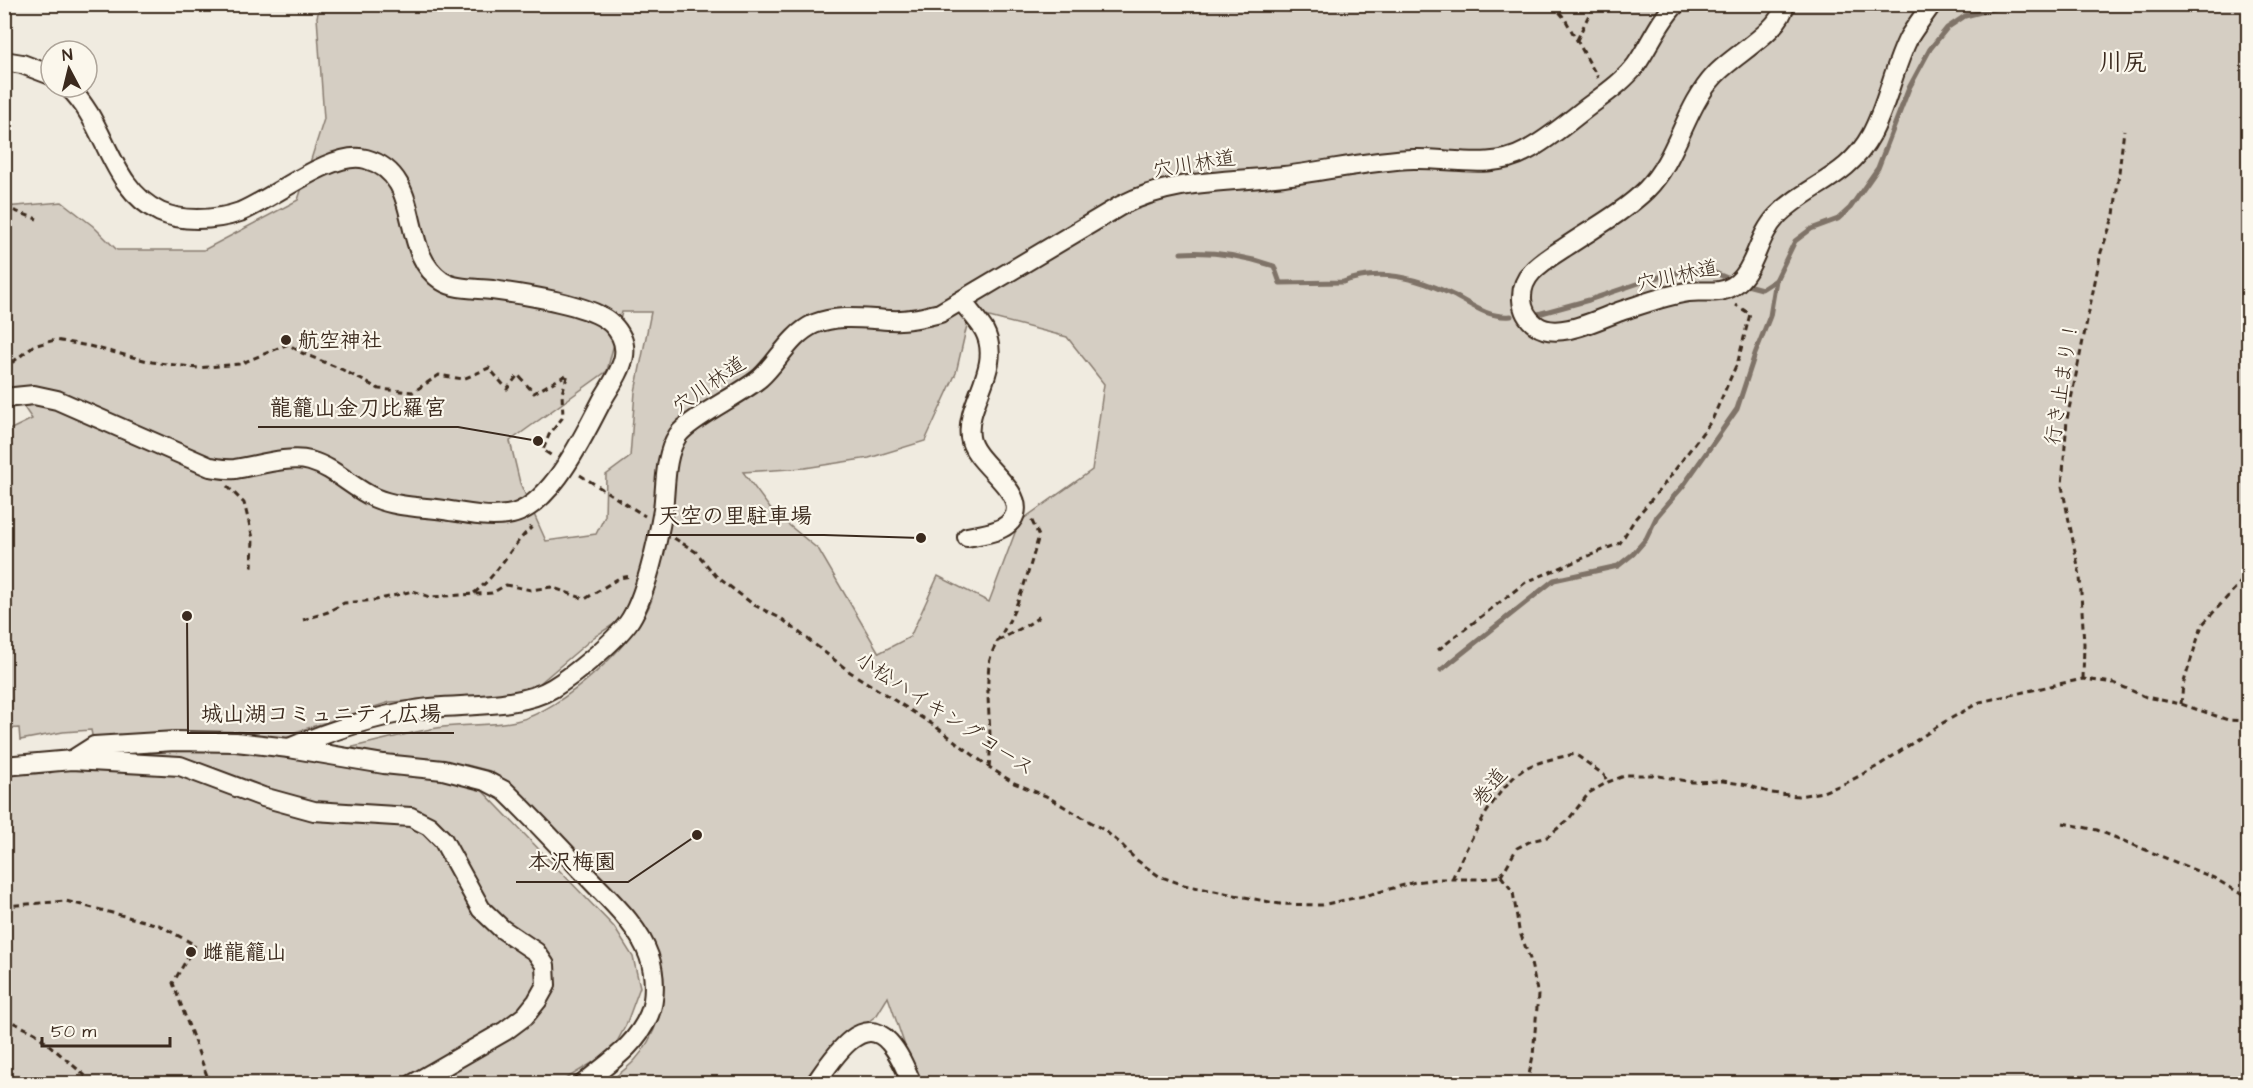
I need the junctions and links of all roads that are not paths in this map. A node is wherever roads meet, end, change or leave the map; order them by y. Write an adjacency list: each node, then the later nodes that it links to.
1 (1676, 4): 7 (street, 穴川林道)
2 (1785, 4): 3 (street, 穴川林道)
3 (1932, 4)
4 (4, 61): 5 (street)
5 (39, 70)
6 (79, 99): 8 (street)
7 (962, 301): 9 (street); 10 (street, 穴川林道)
8 (4, 398)
9 (967, 537)
10 (289, 748): 11 (street); 14 (street)
11 (72, 760): 12 (street); 13 (street)
12 (13, 765)
13 (413, 1083)
14 (583, 1083)
15 (815, 1083): 16 (street)
16 (912, 1083)

